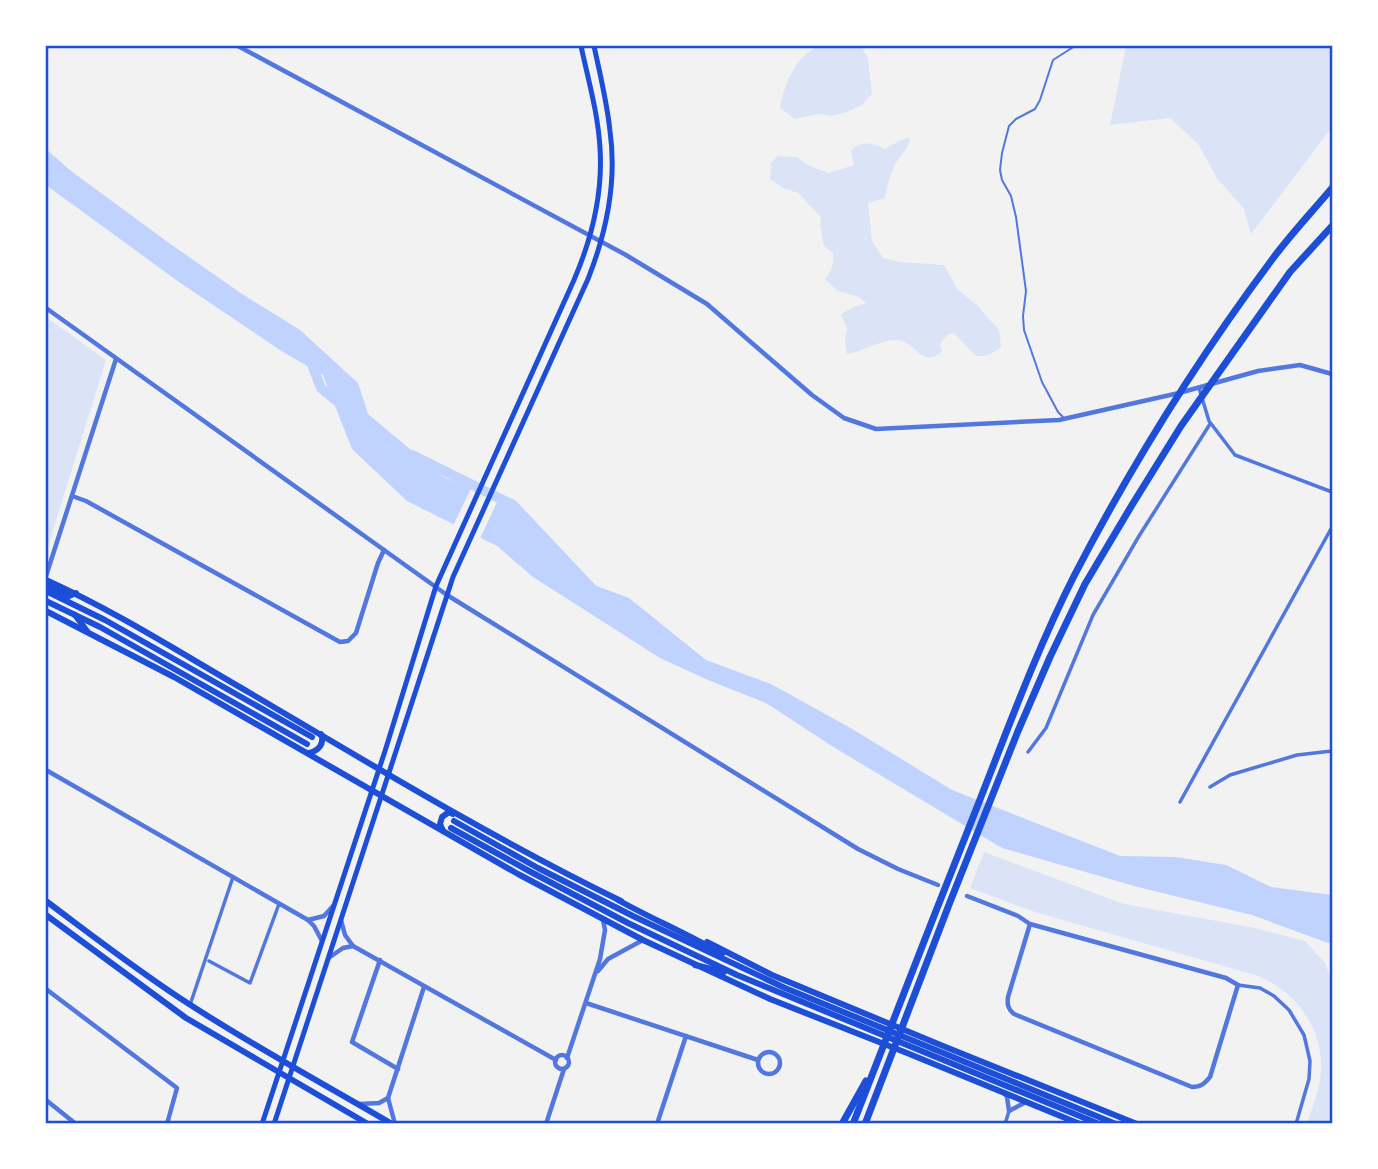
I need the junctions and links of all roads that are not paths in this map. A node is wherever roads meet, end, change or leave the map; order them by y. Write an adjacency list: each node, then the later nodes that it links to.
1 (238, 46): 7 (street)
2 (581, 46): 7 (main road)
3 (594, 46): 8 (main road)
4 (1075, 46): 13 (lane)
5 (1332, 188): 71 (highway)
6 (1332, 226): 97 (highway)
7 (590, 235): 8 (street); 20 (main road)
8 (602, 241): 13 (street); 23 (main road)
9 (46, 308): 10 (street)
10 (116, 359): 16 (street); 18 (street)
11 (1332, 374): 12 (street)
12 (1199, 388): 13 (street); 14 (street)
13 (1066, 418)
14 (1210, 424): 15 (street); 32 (street)
15 (1332, 492)
16 (72, 496): 18 (street); 19 (street)
17 (1332, 527): 40 (street)
18 (384, 550): 20 (street)
19 (46, 578): 22 (main road)
20 (436, 586): 23 (street); 34 (main road)
21 (46, 588): 22 (main road); 29 (main road)
22 (76, 593): 28 (main road)
23 (447, 595): 36 (main road); 44 (street)
24 (46, 601): 26 (main road)
25 (46, 611): 27 (main road)
26 (74, 614): 27 (main road); 30 (main road)
27 (87, 631): 33 (main road)
28 (320, 734): 33 (main road); 34 (main road)
29 (312, 737)
30 (307, 744)
31 (1332, 751): 37 (street)
32 (1028, 752)
33 (309, 753): 38 (main road)
34 (379, 768): 36 (main road); 38 (main road)
35 (46, 770): 43 (street)
36 (389, 775): 39 (main road); 41 (main road)
37 (1210, 787)
38 (372, 790): 39 (main road); 49 (main road)
39 (382, 796): 42 (main road); 51 (main road)
40 (1180, 802)
41 (454, 821): 42 (main road); 46 (main road); 62 (main road); 64 (main road)
42 (443, 831): 53 (main road)
43 (233, 877): 48 (street); 69 (street)
44 (938, 885)
45 (967, 896): 54 (street)
46 (618, 900): 62 (main road); 102 (main road)
47 (46, 901): 69 (main road)
48 (279, 904): 52 (street); 60 (street)
49 (334, 904): 52 (street); 56 (main road)
50 (46, 915): 79 (main road)
51 (341, 919): 57 (street); 58 (main road)
52 (307, 920): 56 (street)
53 (603, 920): 55 (main road); 63 (street)
54 (1030, 924): 65 (street); 65 (street)
55 (643, 940): 61 (main road); 63 (street)
56 (322, 941): 75 (main road)
57 (354, 946): 58 (street); 59 (street)
58 (328, 958): 76 (main road)
59 (380, 960): 66 (street); 77 (street)
60 (209, 961)
61 (695, 965): 64 (main road); 81 (main road)
62 (754, 974): 101 (main road)
63 (595, 975): 68 (street)
64 (737, 975): 100 (main road)
65 (1238, 985): 103 (street)
66 (424, 987): 73 (street); 77 (street)
67 (46, 989): 88 (street)
68 (586, 1003): 70 (street); 72 (street)
69 (190, 1005): 75 (main road)
70 (686, 1036): 74 (street); 94 (street)
71 (880, 1056): 95 (highway); 96 (highway)
72 (567, 1058): 73 (street); 78 (street)
73 (556, 1060): 78 (street)
74 (758, 1060): 74 (street)
75 (282, 1062): 76 (main road); 79 (main road)
76 (292, 1067): 80 (main road); 85 (main road)
77 (397, 1069): 82 (street)
78 (564, 1069): 93 (street)
79 (279, 1072): 80 (main road); 89 (main road)
80 (289, 1078): 90 (main road); 91 (main road)
81 (1002, 1091): 84 (main road); 86 (street)
82 (388, 1098): 85 (street); 92 (street)
83 (46, 1100): 87 (street)
84 (1027, 1101): 86 (street); 99 (main road)
85 (359, 1104): 92 (main road)
86 (1009, 1111): 98 (street)
87 (76, 1124)
88 (167, 1124)
89 (262, 1124)
90 (274, 1124)
91 (368, 1124)
92 (394, 1124)
93 (546, 1124)
94 (657, 1124)
95 (842, 1124)
96 (853, 1124)
97 (865, 1124)
98 (1005, 1124)
99 (1080, 1124)
100 (1099, 1124)
101 (1116, 1124)
102 (1137, 1124)
103 (1296, 1124)

